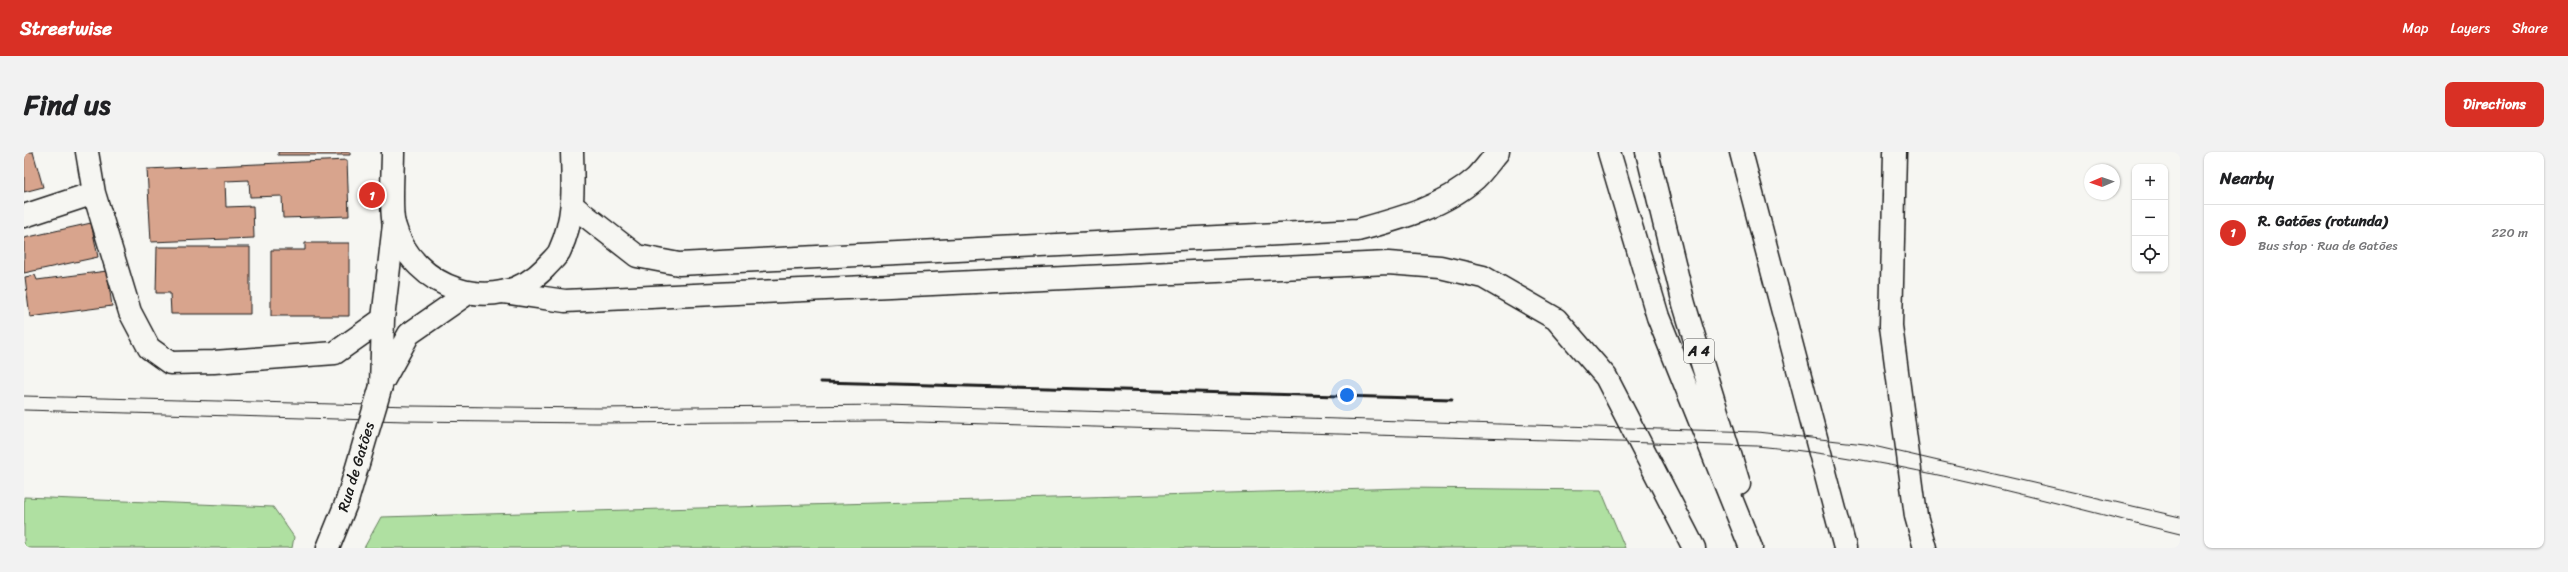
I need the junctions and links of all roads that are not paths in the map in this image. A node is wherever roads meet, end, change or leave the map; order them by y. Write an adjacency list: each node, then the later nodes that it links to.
1 (87, 152): 9 (main road)
2 (393, 152): 12 (main road, Rua de Gatões)
3 (572, 152): 10 (main road)
4 (1498, 152): 10 (main road)
5 (1609, 152): 19 (main road)
6 (1647, 152): 20 (main road, A 4)
7 (1741, 152): 21 (main road)
8 (1895, 152): 22 (main road)
9 (94, 193): 11 (main road); 15 (main road)
10 (573, 206): 13 (main road)
11 (24, 216)
12 (394, 224): 14 (main road); 15 (main road, Rua de Gatões)
13 (503, 292): 14 (main road); 18 (main road)
14 (468, 293): 16 (main road, Rua de Gatões)
15 (384, 319): 16 (main road, Rua de Gatões)
16 (381, 386): 17 (main road, Rua de Gatões, bridge)
17 (328, 548)
18 (1694, 548)
19 (1751, 548)
20 (1758, 548)
21 (1845, 548)
22 (1925, 548)

